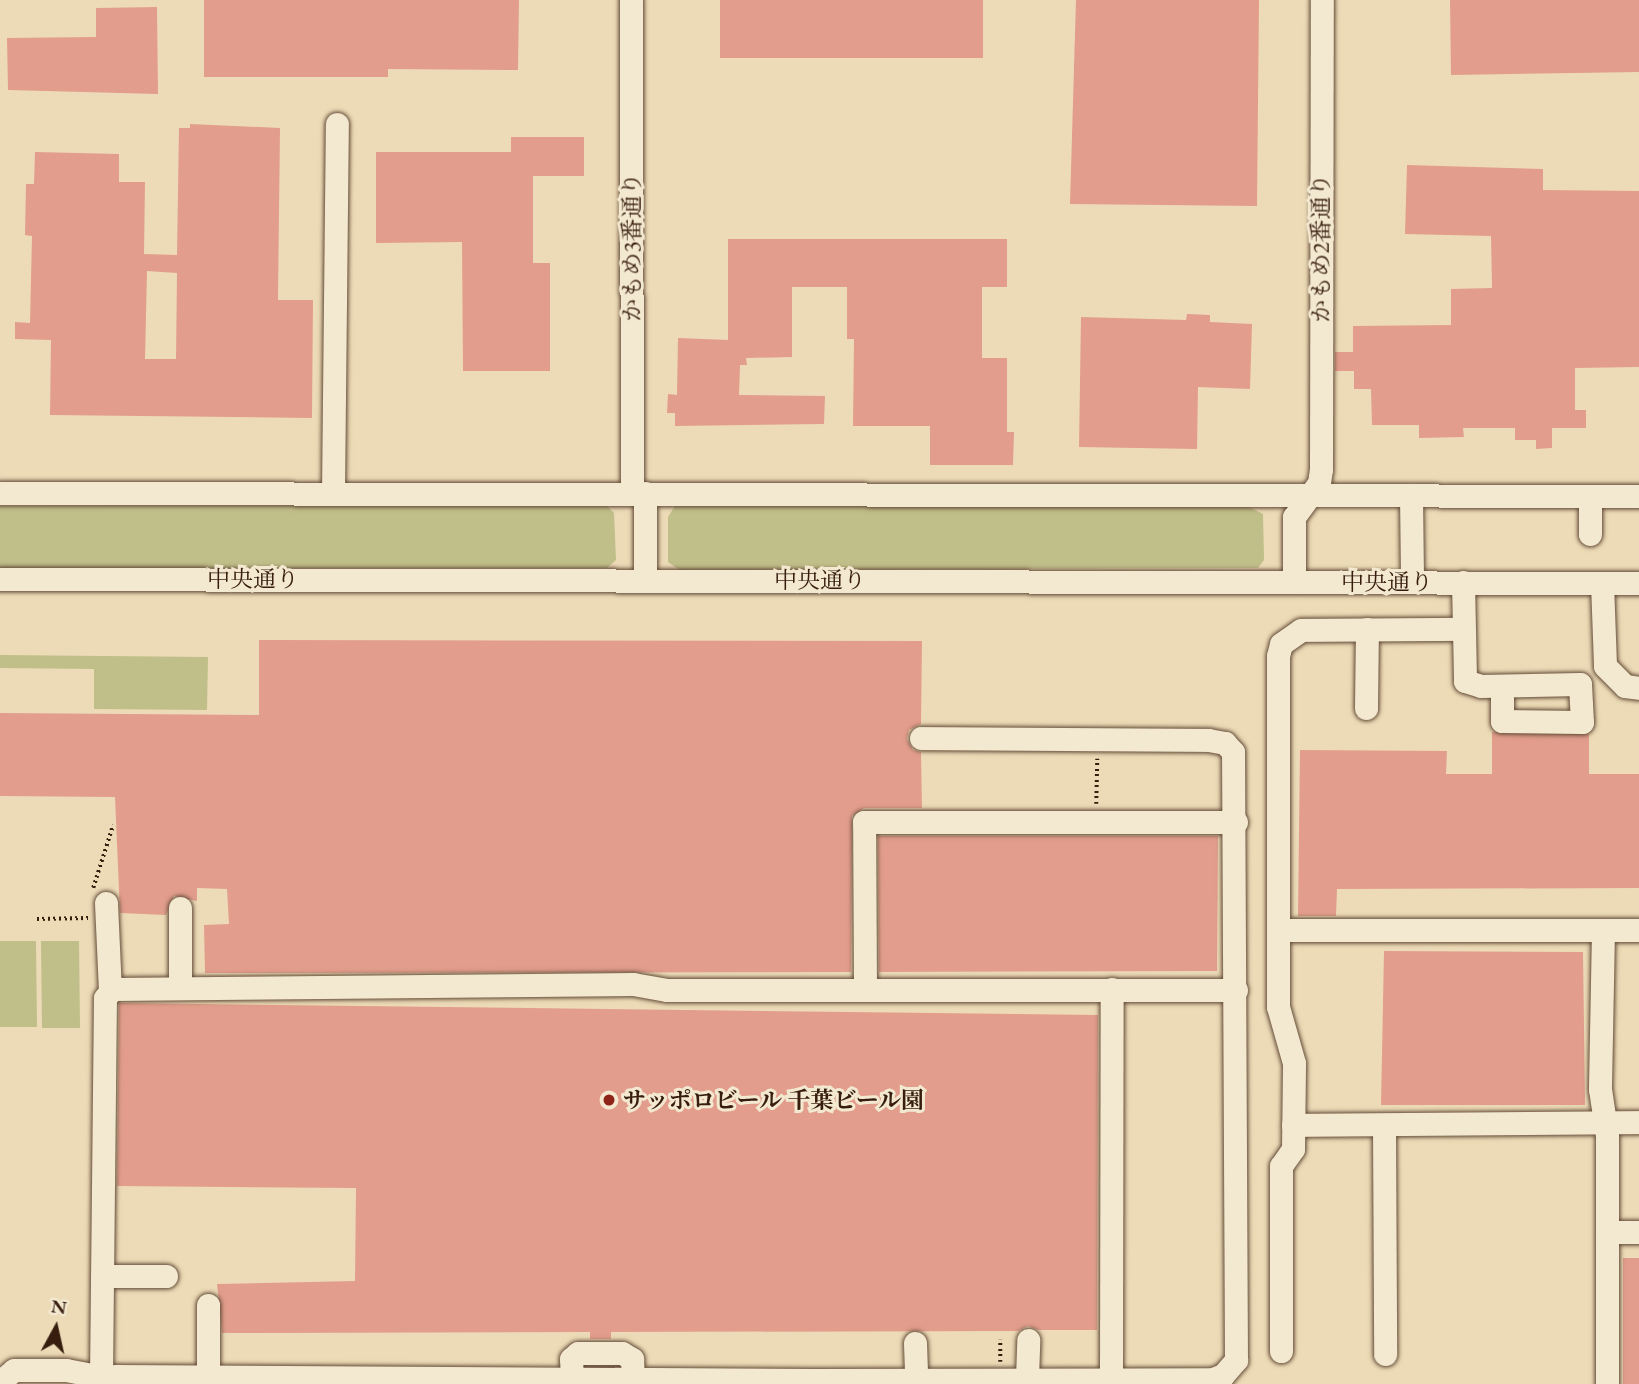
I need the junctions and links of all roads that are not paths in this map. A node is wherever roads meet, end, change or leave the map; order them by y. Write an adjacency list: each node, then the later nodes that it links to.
1 (631, 0): 6 (street, かもめ3番通り)
2 (1322, 0): 7 (street, かもめ2番通り)
3 (337, 124): 5 (street)
4 (0, 493): 5 (street)
5 (333, 493): 6 (street)
6 (638, 493): 7 (street); 13 (street, かもめ3番通り)
7 (1312, 494): 8 (street); 14 (street, かもめ2番通り)
8 (1411, 495): 9 (street); 15 (street)
9 (1590, 496): 10 (street); 11 (street)
10 (1639, 496)
11 (1590, 534)
12 (0, 579): 13 (street, 中央通り)
13 (645, 580): 14 (street, 中央通り)
14 (1294, 581): 15 (street, 中央通り)
15 (1412, 582): 16 (street, 中央通り)
16 (1463, 582): 17 (street, 中央通り); 20 (street)
17 (1602, 583): 18 (street, 中央通り); 22 (street)
18 (1639, 583)
19 (1367, 629): 20 (street); 23 (street); 28 (street)
20 (1463, 629): 21 (street)
21 (1502, 685): 21 (street)
22 (1639, 688)
23 (1366, 708)
24 (921, 737): 25 (street)
25 (1236, 822): 33 (street); 35 (street)
26 (180, 908): 31 (street)
27 (96, 909): 32 (street)
28 (1278, 930): 29 (street); 38 (street)
29 (1603, 930): 30 (street); 37 (street)
30 (1639, 930)
31 (180, 987): 32 (street); 33 (street)
32 (110, 989): 42 (street)
33 (865, 989): 34 (street)
34 (1112, 989): 35 (street); 52 (street)
35 (1236, 990): 53 (street)
36 (1639, 1122): 37 (street)
37 (1606, 1123): 39 (street); 40 (street)
38 (1293, 1125): 39 (street); 47 (street)
39 (1384, 1125): 48 (street)
40 (1607, 1232): 41 (street); 58 (street)
41 (1639, 1232)
42 (102, 1276): 43 (street); 54 (street)
43 (166, 1276)
44 (208, 1306): 49 (street)
45 (1028, 1340): 50 (street)
46 (915, 1343): 51 (street)
47 (1281, 1351)
48 (1385, 1354)
49 (208, 1376): 54 (street); 55 (street)
50 (1027, 1378): 51 (street); 52 (street)
51 (915, 1379): 57 (street)
52 (1111, 1379): 53 (street)
53 (1225, 1379)
54 (98, 1381): 56 (street)
55 (572, 1381): 57 (street)
56 (0, 1382)
57 (732, 1382)
58 (1607, 1384)

